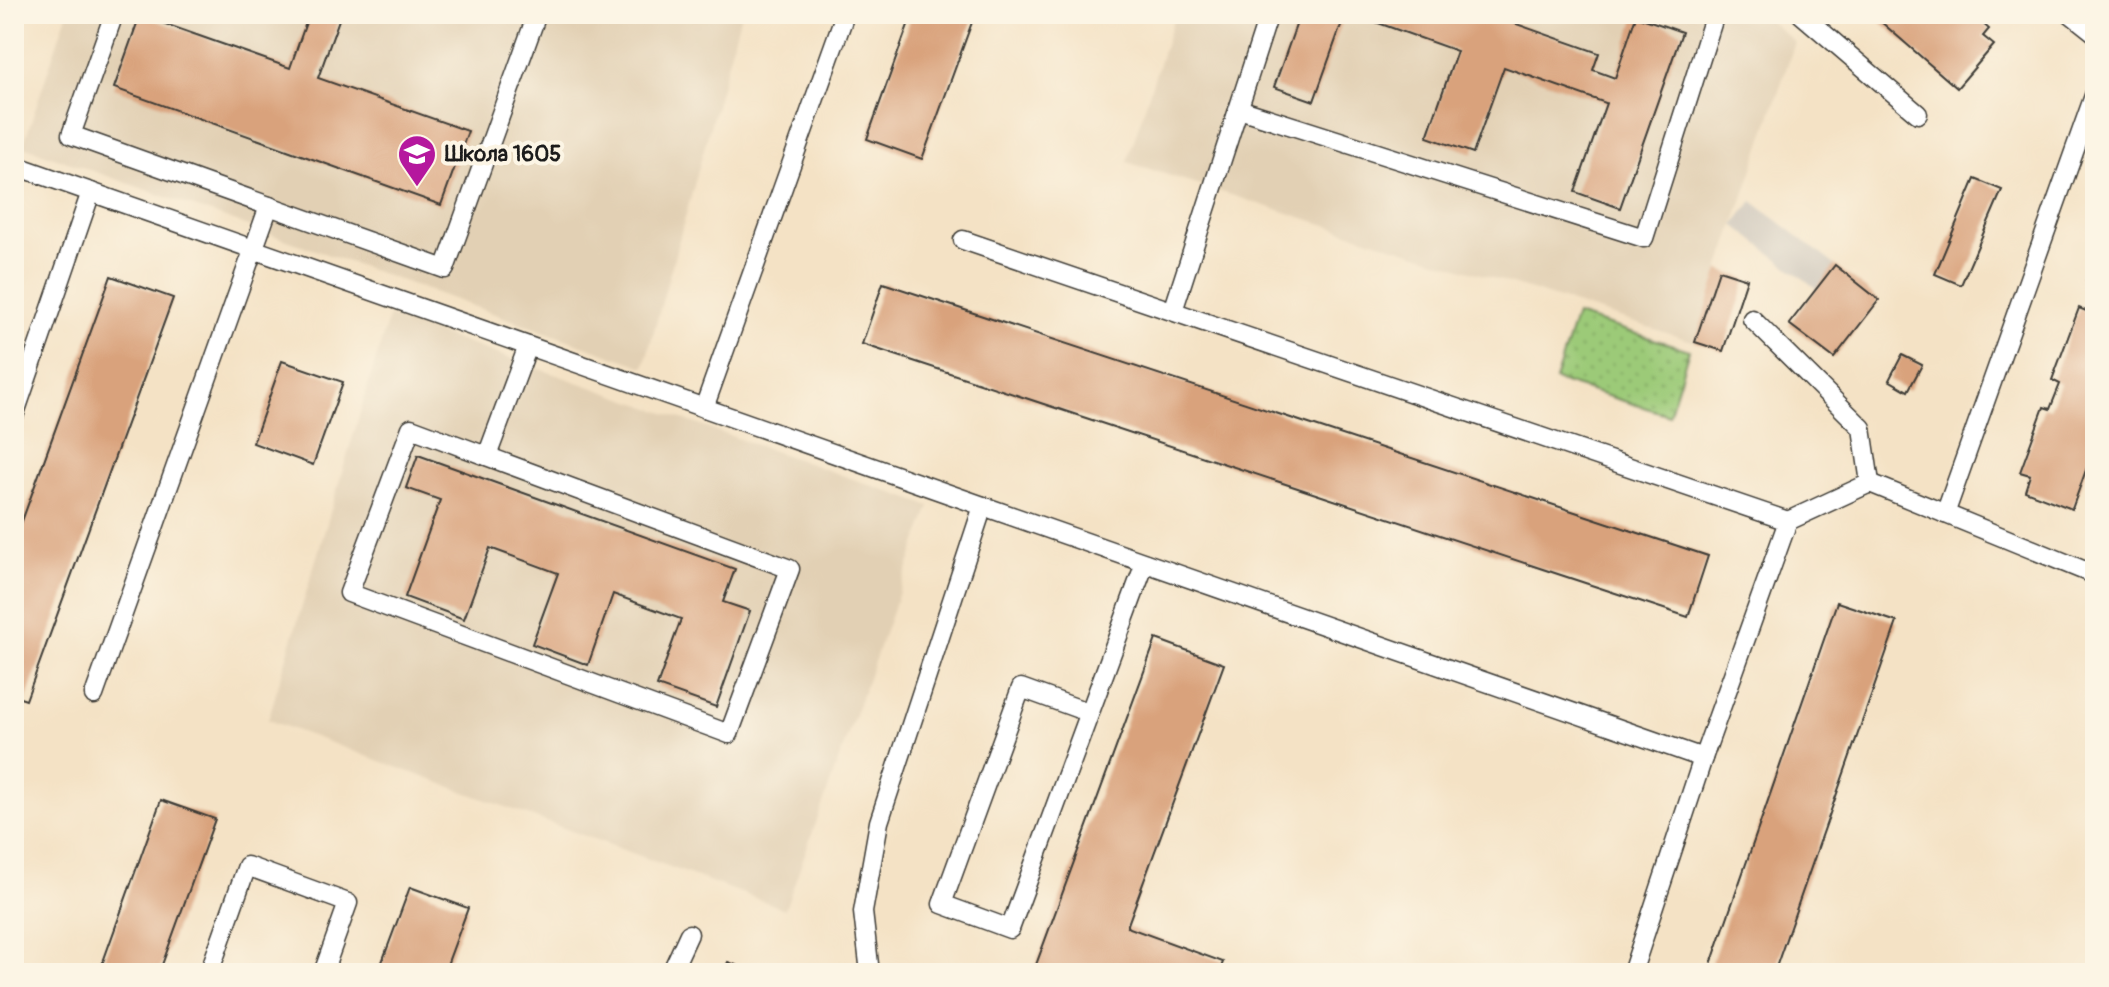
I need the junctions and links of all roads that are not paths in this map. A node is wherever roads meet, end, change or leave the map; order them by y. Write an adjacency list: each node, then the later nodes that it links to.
1 (114, 14): 14 (lane)
2 (537, 14): 14 (lane)
3 (845, 14): 20 (lane)
4 (1269, 14): 10 (lane)
5 (1715, 14): 10 (lane)
6 (1801, 14): 11 (lane)
7 (2071, 14): 8 (lane)
8 (2095, 33)
9 (2095, 93): 25 (lane)
10 (1239, 109): 17 (lane)
11 (1918, 114)
12 (14, 165): 13 (lane)
13 (91, 192): 16 (lane); 21 (lane)
14 (269, 206): 16 (lane)
15 (963, 240): 17 (lane)
16 (253, 249): 19 (lane); 29 (lane)
17 (1173, 311): 26 (lane)
18 (1752, 319): 23 (lane)
19 (528, 346): 20 (lane); 22 (lane)
20 (704, 408): 24 (lane)
21 (14, 416)
22 (487, 456): 22 (lane)
23 (1870, 483): 25 (lane); 26 (lane)
24 (983, 506): 27 (lane); 36 (lane)
25 (1945, 514): 28 (lane)
26 (1788, 521): 31 (lane)
27 (1145, 563): 30 (lane); 31 (lane)
28 (2095, 575)
29 (94, 695)
30 (1090, 713): 30 (lane)
31 (1703, 758): 37 (lane)
32 (689, 934): 35 (lane)
33 (209, 973): 34 (lane)
34 (323, 973)
35 (671, 973)
36 (870, 973)
37 (1632, 973)

